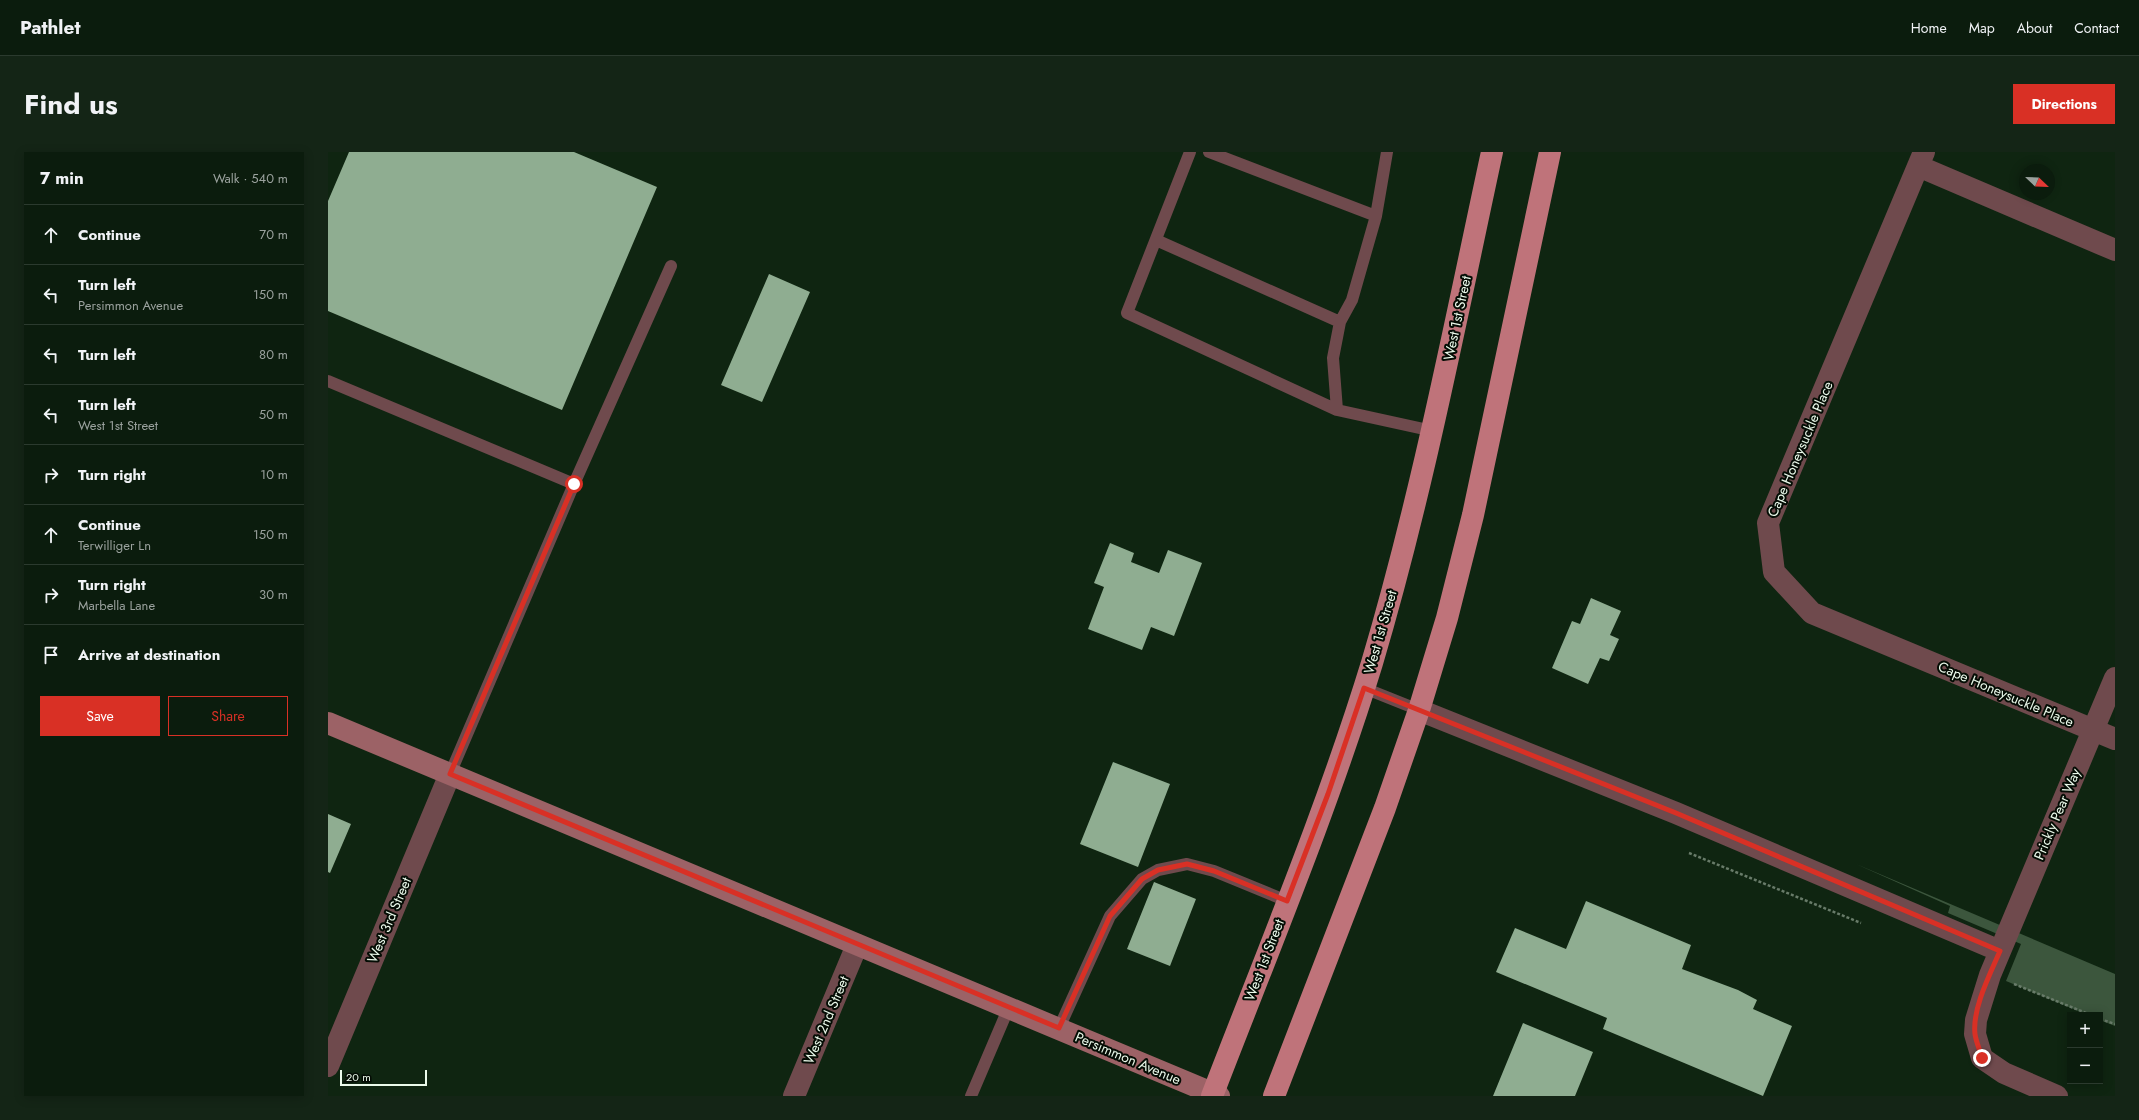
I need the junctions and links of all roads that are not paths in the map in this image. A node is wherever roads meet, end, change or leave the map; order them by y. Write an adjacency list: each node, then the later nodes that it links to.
1 (1190, 152): 8 (lane)
2 (1209, 152): 7 (lane)
3 (1387, 152): 7 (lane)
4 (1492, 152): 14 (main road, West 1st Street)
5 (1550, 152): 18 (main road)
6 (1921, 159): 9 (street); 20 (street, Cape Honeysuckle Place)
7 (1376, 216): 11 (lane)
8 (1156, 240): 11 (lane); 13 (lane)
9 (2115, 250)
10 (671, 266): 15 (lane)
11 (1340, 322): 13 (lane)
12 (328, 381): 15 (lane)
13 (1337, 410): 14 (lane)
14 (1433, 431): 17 (main road, West 1st Street)
15 (574, 484): 22 (lane)
16 (2115, 678): 20 (street, Prickly Pear Way)
17 (1364, 688): 18 (lane); 23 (main road, West 1st Street)
18 (1419, 710): 25 (street); 32 (main road)
19 (328, 723): 22 (street, Persimmon Avenue)
20 (2093, 729): 21 (street, Cape Honeysuckle Place); 25 (street, Prickly Pear Way)
21 (2115, 739)
22 (450, 774): 24 (street, Persimmon Avenue); 28 (street, West 3rd Street)
23 (1287, 901): 27 (lane); 29 (main road, West 1st Street)
24 (857, 945): 26 (street, Persimmon Avenue); 30 (street, West 2nd Street)
25 (2000, 951): 33 (street, Prickly Pear Way)
26 (1009, 1007): 27 (street, Persimmon Avenue); 31 (lane)
27 (1059, 1028): 29 (street, Persimmon Avenue)
28 (328, 1066)
29 (1214, 1095)
30 (794, 1096)
31 (971, 1096)
32 (1274, 1096)
33 (2058, 1096)

